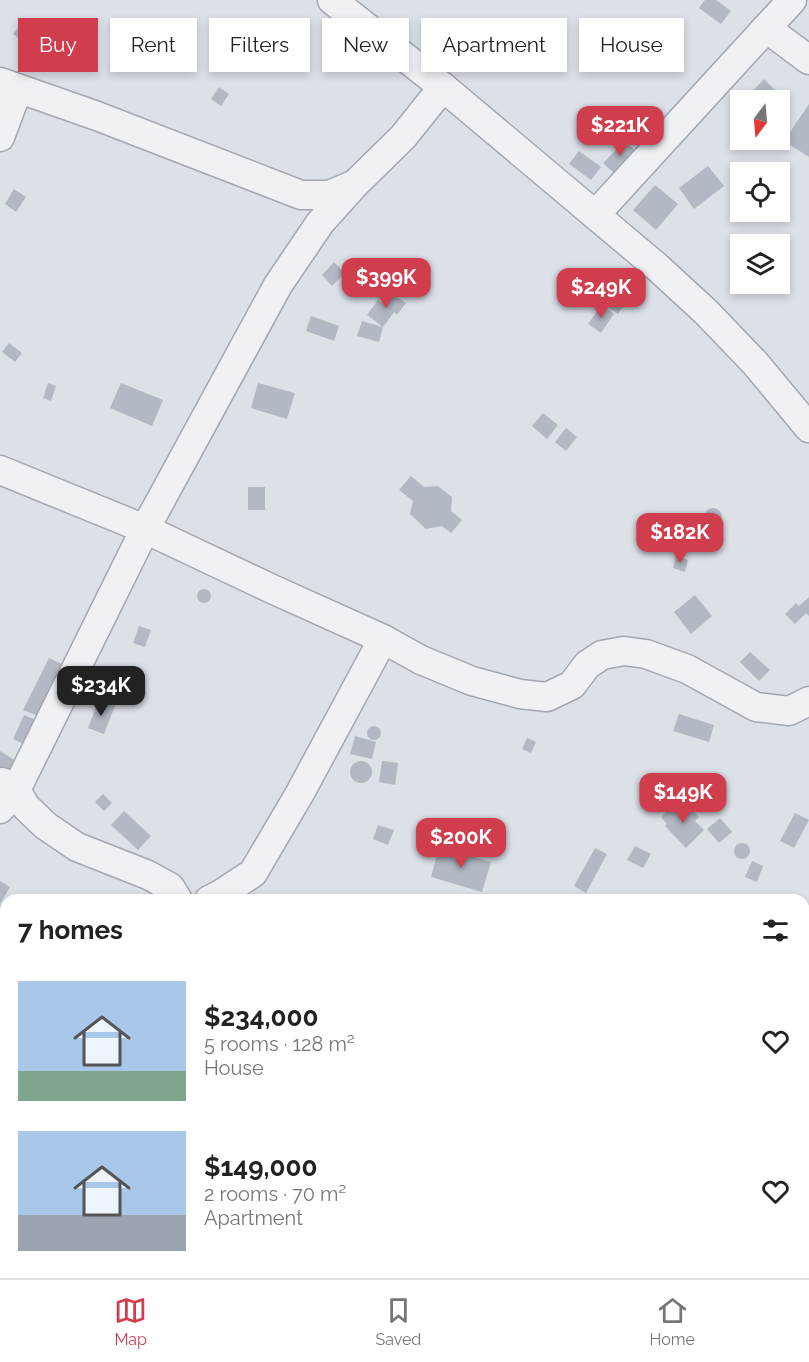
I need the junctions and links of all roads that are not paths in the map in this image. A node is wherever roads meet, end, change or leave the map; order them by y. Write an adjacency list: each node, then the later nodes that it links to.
1 (332, 0): 6 (street)
2 (792, 0): 3 (street)
3 (766, 28): 4 (street); 9 (street)
4 (809, 60)
5 (9, 85): 7 (street); 8 (street)
6 (443, 87): 8 (street); 9 (street)
7 (0, 138)
8 (355, 184): 12 (street)
9 (594, 215): 10 (street)
10 (809, 428)
11 (0, 470): 12 (street)
12 (145, 529): 13 (street); 15 (street)
13 (383, 639): 14 (street); 17 (street)
14 (809, 702)
15 (5, 793): 16 (street)
16 (174, 894)
17 (221, 894)

